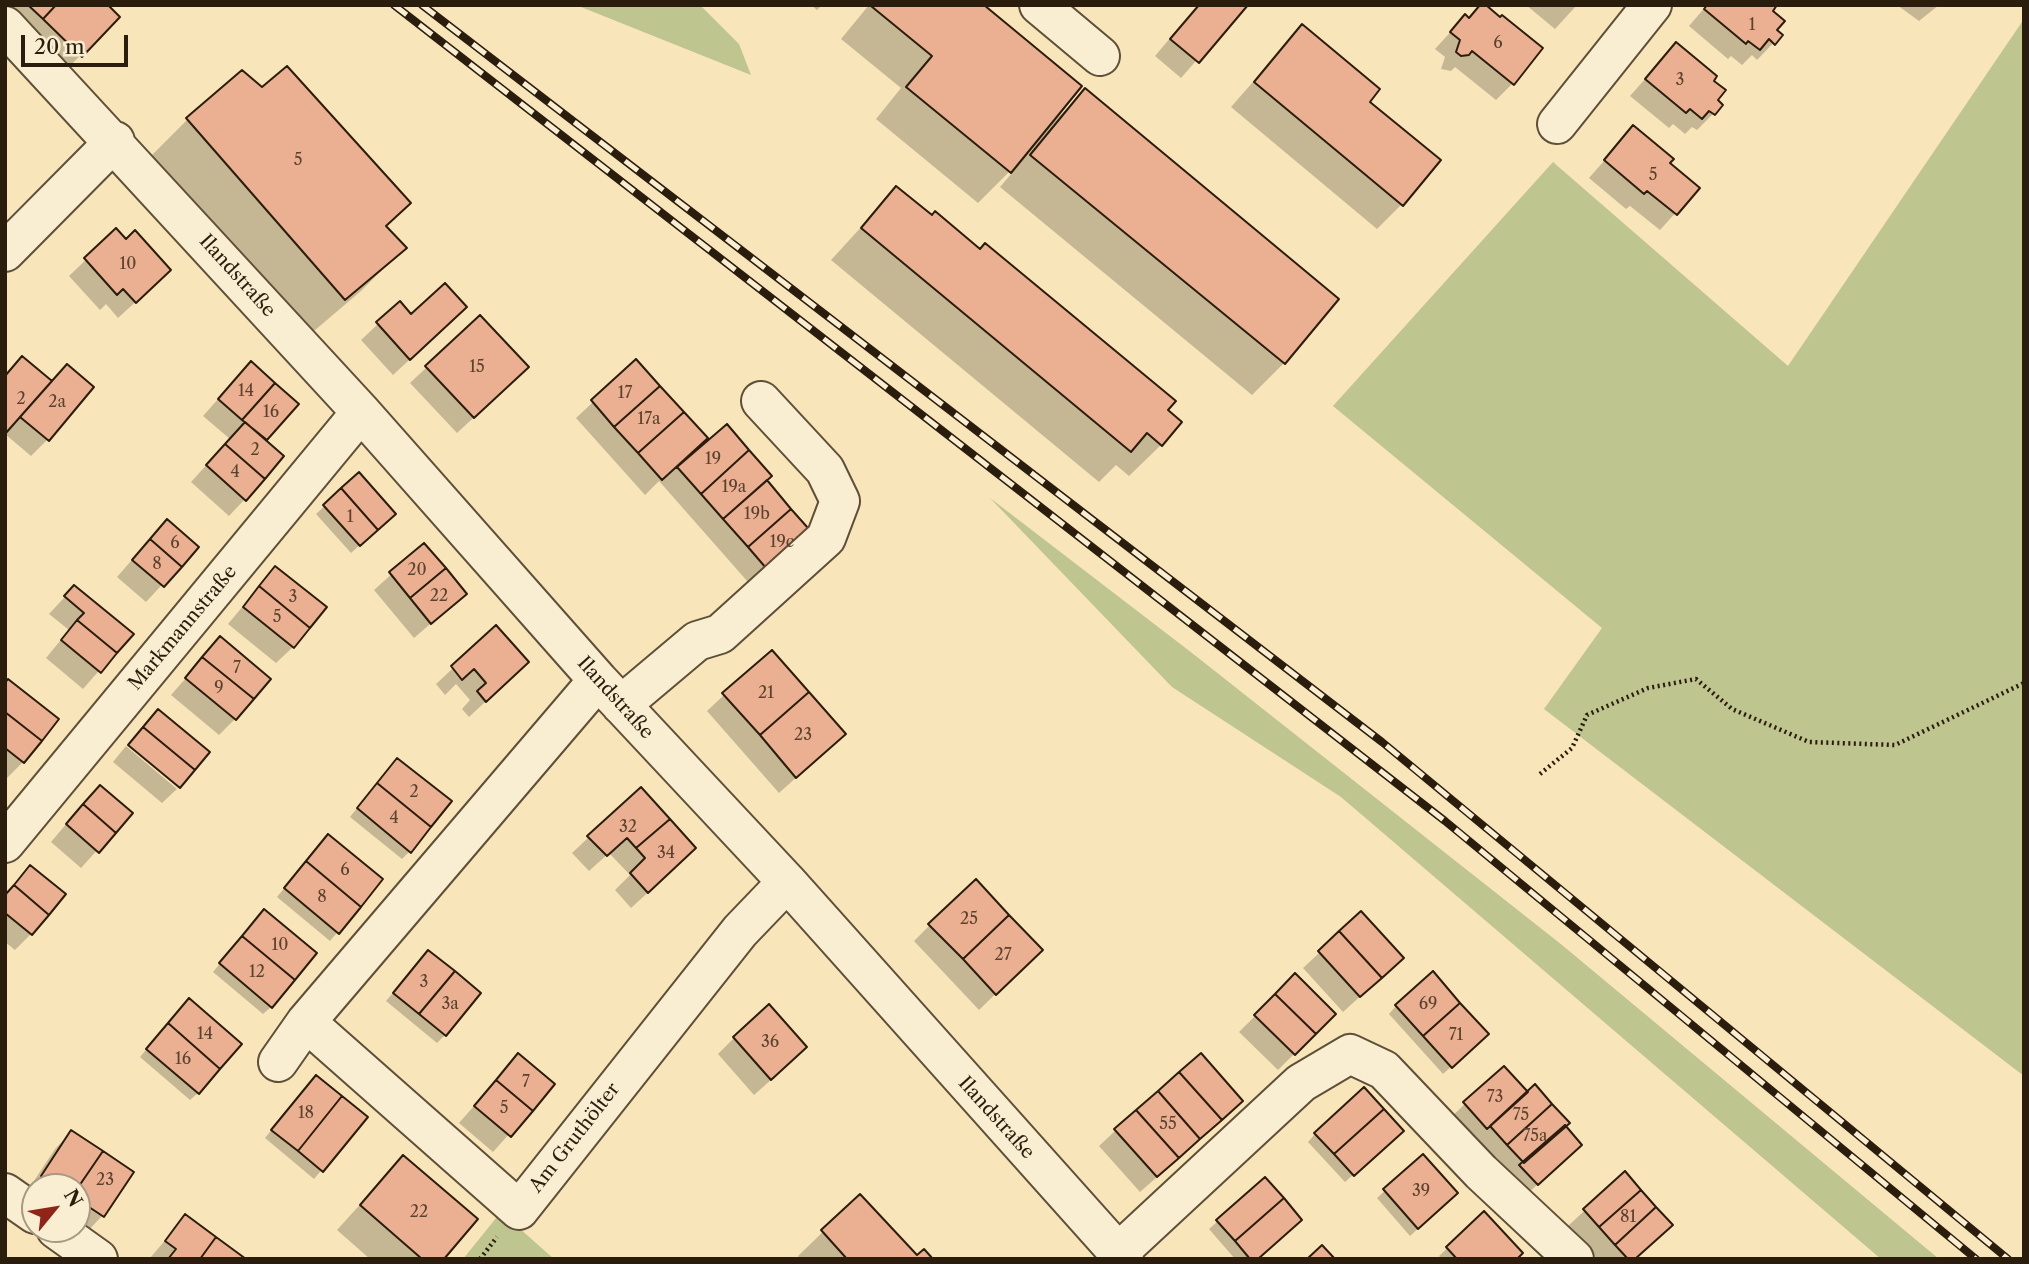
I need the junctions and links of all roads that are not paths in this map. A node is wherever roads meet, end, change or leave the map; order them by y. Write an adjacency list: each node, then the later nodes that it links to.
1 (1039, 5): 4 (street)
2 (1652, 5): 5 (street)
3 (5, 26): 6 (street, Ilandstraße)
4 (1100, 56)
5 (1557, 124)
6 (115, 141): 7 (street); 9 (street, Ilandstraße)
7 (5, 252)
8 (761, 401): 10 (street)
9 (361, 412): 10 (street, Ilandstraße); 11 (street, Markmannstraße)
10 (610, 693): 12 (street, Ilandstraße); 13 (street)
11 (5, 844)
12 (787, 882): 13 (street, Am Gruthölter); 18 (street, Ilandstraße)
13 (306, 1022): 14 (street)
14 (278, 1062)
15 (5, 1193): 16 (street)
16 (21, 1204)
17 (75, 1243): 19 (street)
18 (1121, 1256): 20 (street, Ilandstraße)
19 (97, 1259)
20 (1574, 1259)

